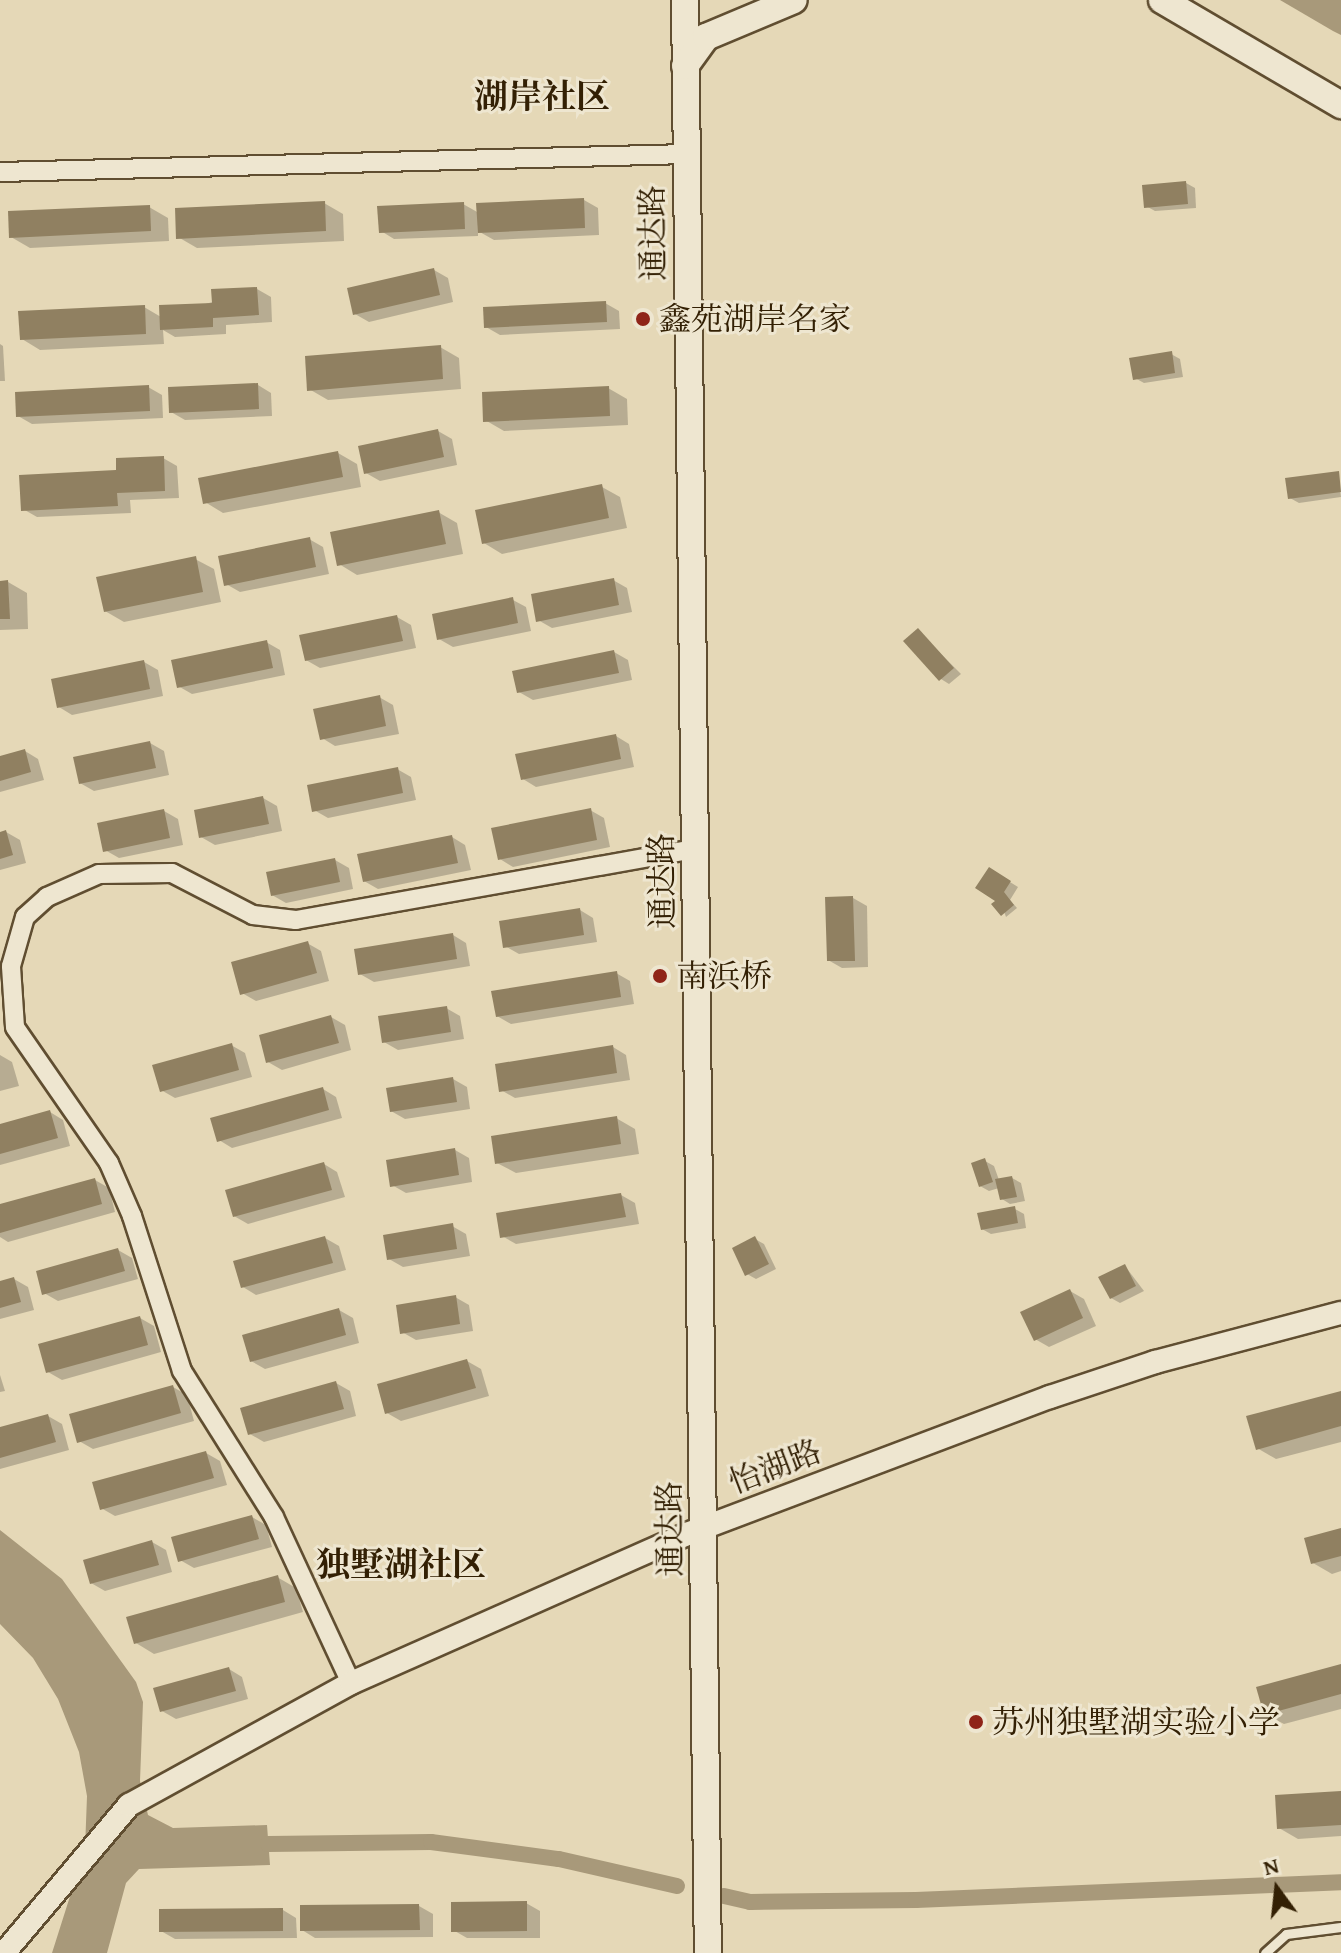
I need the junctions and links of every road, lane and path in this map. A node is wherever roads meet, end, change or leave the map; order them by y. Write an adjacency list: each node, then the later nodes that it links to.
1 (668, 0): 7 (main road, 通达路)
2 (685, 0): 5 (main road, 通达路)
3 (794, 0): 5 (main road)
4 (1162, 0): 6 (main road)
5 (685, 66): 7 (main road, 通达路)
6 (1341, 105)
7 (677, 154): 8 (street); 9 (main road, 通达路)
8 (0, 172)
9 (687, 851): 11 (main road, 通达路); 12 (street)
10 (1341, 1313): 11 (street, 怡湖路)
11 (696, 1530): 12 (street, 怡湖路); 15 (main road, 通达路); 16 (main road, 通达路)
12 (351, 1683): 14 (street, 怡湖路)
13 (1341, 1927): 17 (lane)
14 (4, 1953)
15 (691, 1953)
16 (708, 1953)
17 (1265, 1953)

